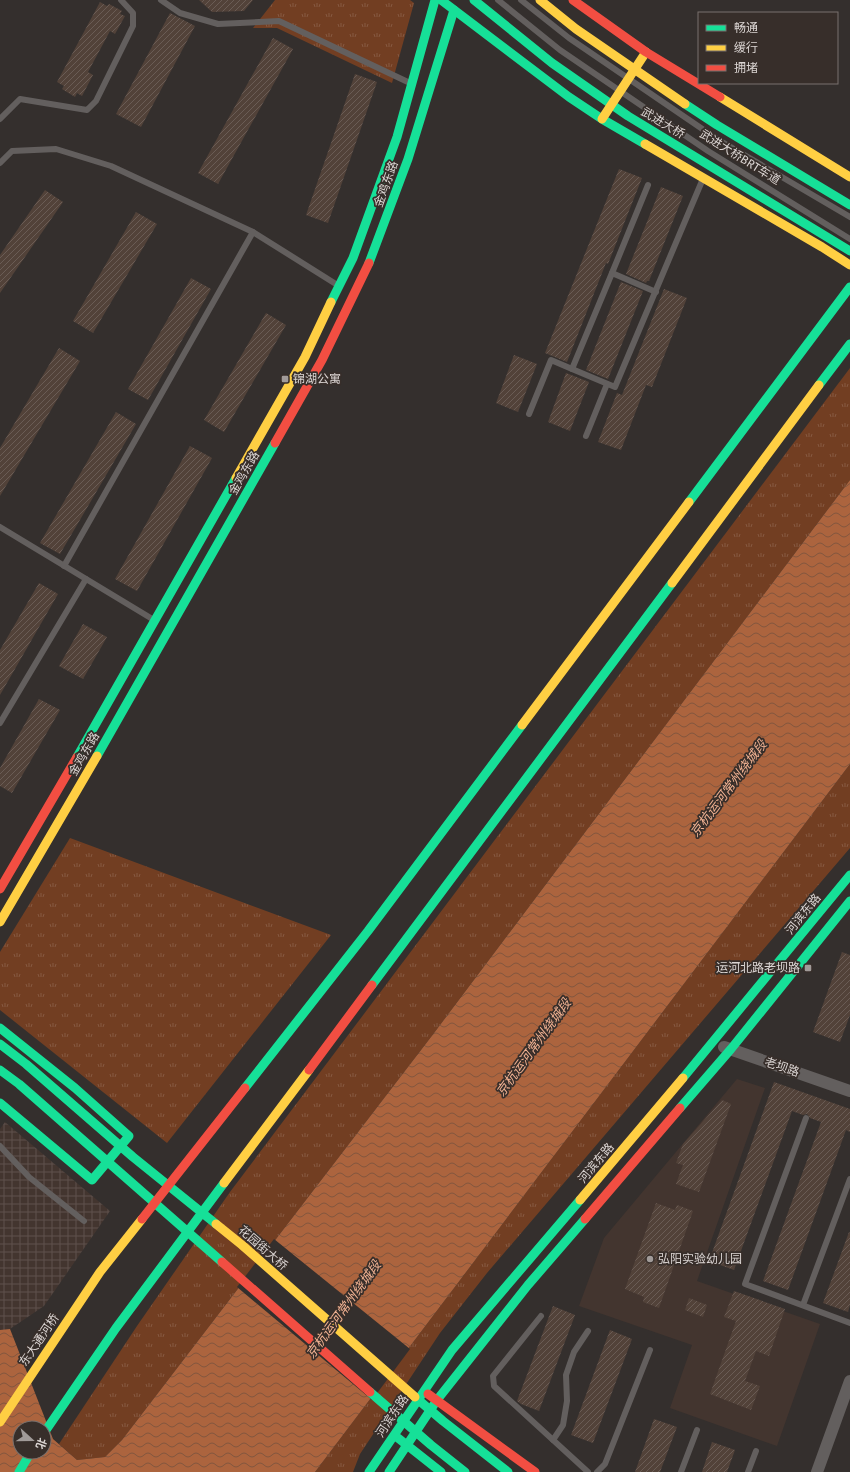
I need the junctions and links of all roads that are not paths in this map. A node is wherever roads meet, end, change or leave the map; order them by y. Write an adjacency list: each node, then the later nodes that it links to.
1 (121, 0): 15 (lane)
2 (161, 0): 12 (lane)
3 (435, 0): 12 (main road, 金鸡东路)
4 (441, 0): 10 (main road)
5 (474, 0): 25 (main road, 武进大桥)
6 (498, 0): 24 (lane, 武进大桥BRT车道)
7 (521, 0): 22 (lane, 武进大桥BRT车道)
8 (540, 0): 21 (main road)
9 (572, 0): 11 (main road)
10 (454, 10): 16 (main road); 29 (main road, 金鸡东路)
11 (646, 52): 14 (main road); 16 (main road)
12 (412, 84): 29 (main road, 金鸡东路)
13 (698, 84): 18 (main road)
14 (698, 84)
15 (0, 119)
16 (602, 119): 19 (main road)
17 (0, 163): 23 (lane)
18 (850, 177)
19 (703, 178): 26 (main road); 30 (lane)
20 (648, 185): 27 (lane)
21 (850, 205)
22 (850, 217)
23 (253, 232): 29 (lane); 37 (lane)
24 (850, 239)
25 (850, 251)
26 (850, 265)
27 (612, 274): 30 (lane); 32 (lane)
28 (850, 287): 64 (main road, 东大通河桥)
29 (346, 291): 39 (main road, 金鸡东路); 39 (main road, 金鸡东路)
30 (656, 292): 33 (lane)
31 (850, 344): 65 (main road)
32 (572, 369): 33 (lane); 34 (lane)
33 (607, 384): 35 (lane)
34 (529, 414)
35 (586, 436)
36 (0, 527): 37 (lane)
37 (64, 566): 38 (lane)
38 (86, 579): 39 (lane); 40 (lane)
39 (162, 625): 42 (main road, 金鸡东路); 44 (main road, 金鸡东路)
40 (0, 723)
41 (850, 875): 46 (main road, 河滨东路)
42 (0, 889)
43 (850, 901): 48 (main road)
44 (0, 922)
45 (0, 1028): 51 (main road)
46 (714, 1043): 48 (street, 老坝路); 62 (main road, 河滨东路)
47 (0, 1044): 77 (main road, 花园街大桥)
48 (730, 1049): 50 (street, 老坝路); 63 (main road)
49 (0, 1070): 76 (main road)
50 (850, 1091)
51 (1, 1106)
52 (806, 1118): 56 (lane)
53 (0, 1146): 55 (lane)
54 (850, 1179): 56 (lane)
55 (84, 1221)
56 (803, 1305): 58 (lane)
57 (541, 1316): 68 (lane)
58 (850, 1323)
59 (588, 1331): 68 (lane)
60 (650, 1350): 80 (lane)
61 (850, 1381): 83 (street)
62 (424, 1391): 63 (main road); 67 (main road, 河滨东路)
63 (437, 1400): 69 (main road); 78 (main road)
64 (0, 1422)
65 (52, 1422)
66 (697, 1430): 81 (lane)
67 (394, 1434): 69 (main road); 73 (main road, 河滨东路)
68 (553, 1440): 79 (lane)
69 (406, 1445): 74 (main road); 75 (main road)
70 (756, 1451): 82 (lane)
71 (27, 1460): 72 (main road)
72 (19, 1472)
73 (369, 1472)
74 (389, 1472)
75 (441, 1472)
76 (466, 1472)
77 (508, 1472)
78 (535, 1472)
79 (588, 1472)
80 (597, 1472)
81 (681, 1472)
82 (748, 1472)
83 (817, 1472)

